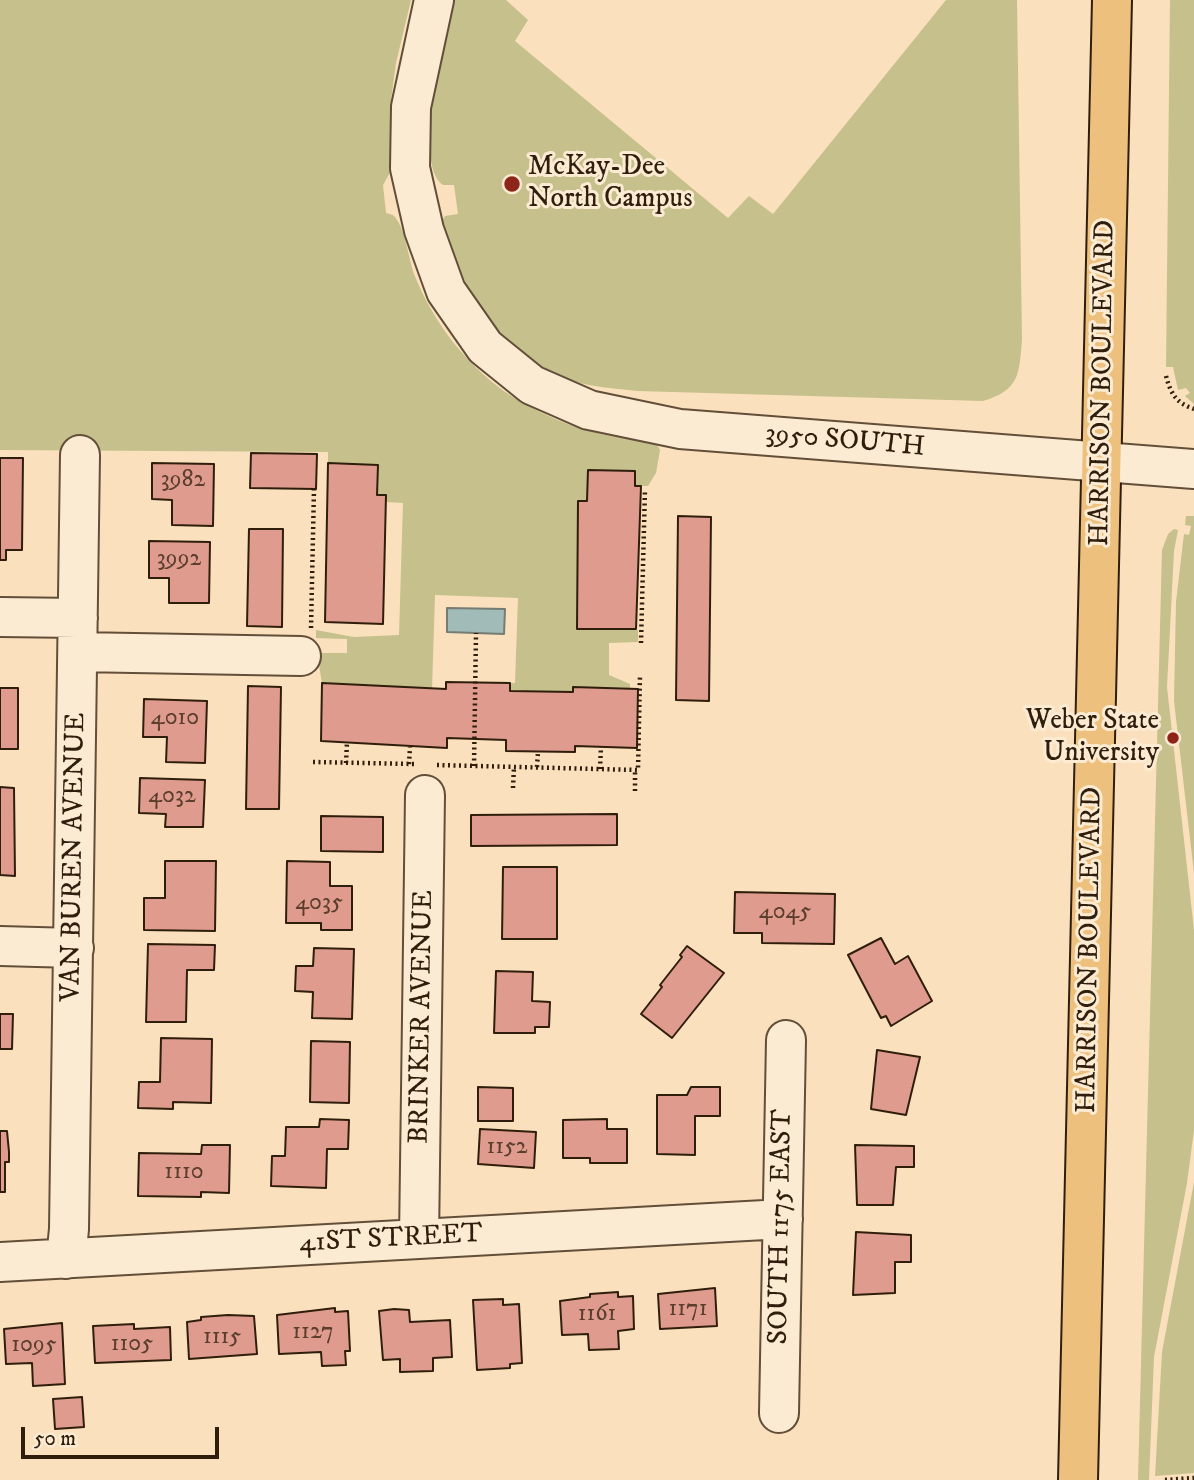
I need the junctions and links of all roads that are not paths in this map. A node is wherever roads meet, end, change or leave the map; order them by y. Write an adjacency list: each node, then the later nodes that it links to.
1 (434, 0): 4 (street, 3950 SOUTH)
2 (1112, 0): 4 (main road, HARRISON BOULEVARD)
3 (80, 455): 7 (street, VAN BUREN AVENUE)
4 (1102, 463): 5 (street, 3950 SOUTH); 18 (main road, HARRISON BOULEVARD)
5 (1194, 469)
6 (0, 617): 7 (street)
7 (78, 635): 8 (street); 11 (street, VAN BUREN AVENUE)
8 (306, 645)
9 (423, 772): 14 (street, BRINKER AVENUE)
10 (0, 946): 11 (street)
11 (74, 948): 15 (street, VAN BUREN AVENUE)
12 (786, 1040): 13 (street, SOUTH 1175 EAST)
13 (783, 1219): 14 (street, 41ST STREET); 17 (street, SOUTH 1175 EAST)
14 (419, 1239): 15 (street, 41ST STREET)
15 (66, 1259): 16 (street, 41ST STREET)
16 (0, 1262)
17 (779, 1413)
18 (1078, 1480)

